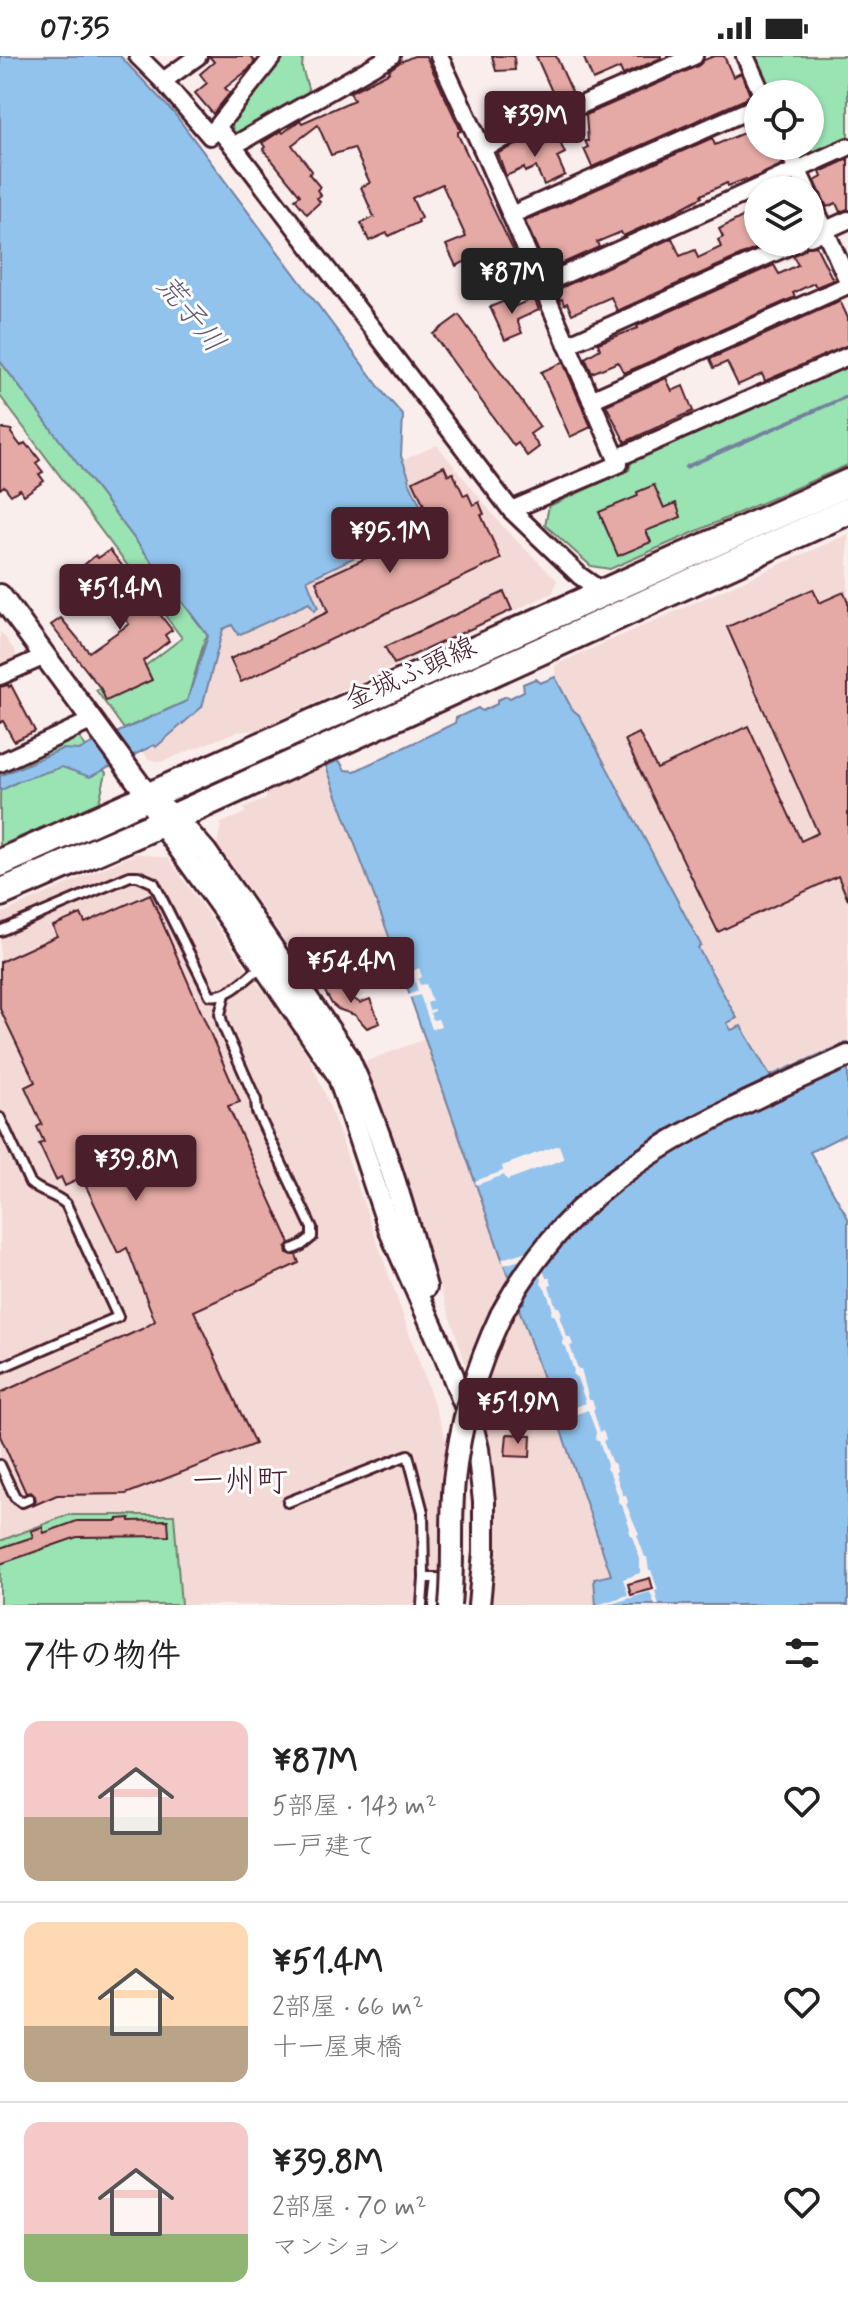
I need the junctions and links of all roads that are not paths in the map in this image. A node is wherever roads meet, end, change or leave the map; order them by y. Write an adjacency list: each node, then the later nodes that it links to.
1 (138, 56): 9 (street)
2 (198, 56): 9 (street)
3 (273, 56): 11 (street)
4 (391, 56): 12 (street)
5 (439, 56): 14 (street)
6 (694, 56): 14 (street)
7 (745, 56): 8 (street)
8 (756, 80)
9 (163, 81): 11 (street)
10 (744, 112): 18 (street)
11 (217, 127): 12 (street)
12 (233, 146): 30 (street)
13 (848, 147): 16 (street)
14 (482, 148): 18 (street)
15 (793, 160): 16 (street)
16 (798, 170): 17 (street); 24 (street)
17 (801, 176)
18 (511, 215): 24 (street)
19 (848, 220): 20 (street)
20 (824, 230)
21 (824, 244): 23 (street)
22 (767, 256): 25 (street)
23 (848, 283): 27 (street)
24 (541, 285): 25 (street)
25 (567, 345): 27 (street)
26 (848, 356): 28 (street)
27 (591, 400): 28 (street)
28 (617, 458): 30 (street)
29 (848, 483): 32 (main road, 金城ふ頭線)
30 (511, 510): 32 (street)
31 (848, 511): 39 (main road, 金城ふ頭線)
32 (604, 593): 38 (main road, 金城ふ頭線)
33 (0, 595): 34 (street)
34 (45, 656): 35 (street); 36 (street)
35 (0, 676)
36 (98, 728): 37 (street); 38 (street)
37 (0, 763)
38 (148, 796): 39 (street); 40 (main road, 金城ふ頭線)
39 (168, 820): 41 (main road, 金城ふ頭線); 43 (street)
40 (0, 863)
41 (0, 893)
42 (0, 931): 44 (lane)
43 (270, 960): 44 (lane); 56 (street)
44 (225, 994): 47 (lane)
45 (848, 1056): 55 (street, bridge)
46 (0, 1118): 48 (lane)
47 (293, 1249)
48 (0, 1368)
49 (0, 1465): 50 (lane)
50 (29, 1499)
51 (288, 1502): 52 (lane)
52 (424, 1578): 53 (lane); 54 (lane)
53 (422, 1605)
54 (434, 1605)
55 (450, 1605)
56 (479, 1605)

